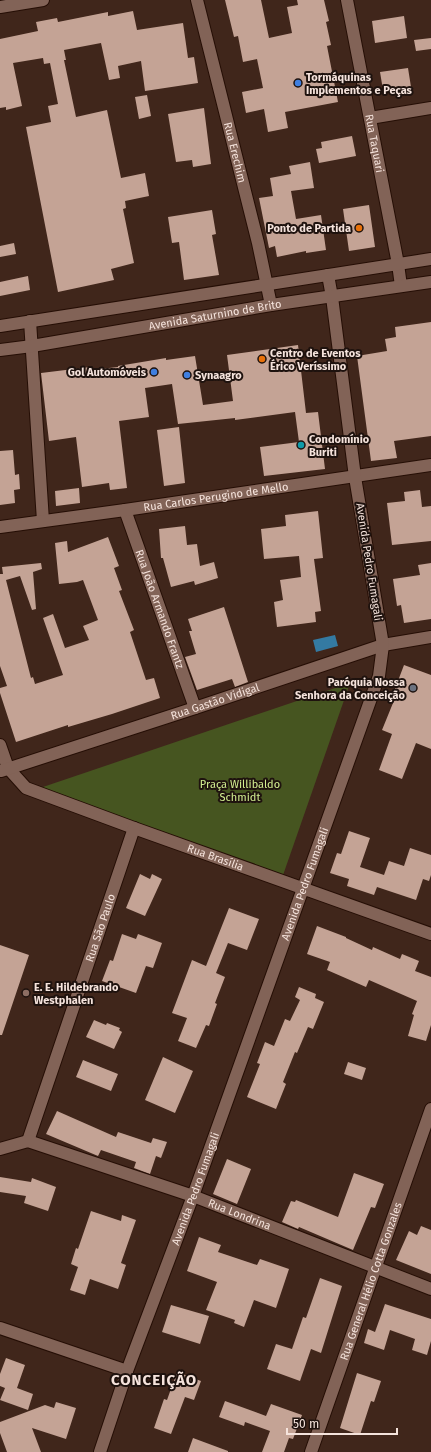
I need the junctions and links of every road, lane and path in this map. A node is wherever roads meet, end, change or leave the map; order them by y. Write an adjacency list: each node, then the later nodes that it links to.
1 (43, 0): 4 (street)
2 (197, 0): 11 (street, Rua Erechim)
3 (347, 0): 6 (street, Rua Taquari)
4 (0, 7)
5 (431, 108): 6 (street)
6 (370, 118): 8 (street, Rua Taquari)
7 (431, 259): 8 (street, Avenida Saturnino de Brito)
8 (398, 264): 9 (street, Avenida Saturnino de Brito); 12 (street, Rua Taquari)
9 (328, 275): 11 (street, Avenida Saturnino de Brito); 13 (street, Avenida Pedro Fumagali)
10 (431, 282): 12 (street, Avenida Saturnino de Brito)
11 (267, 285): 14 (street, Rua Erechim); 15 (street, Avenida Saturnino de Brito)
12 (401, 286): 13 (street, Avenida Saturnino de Brito)
13 (332, 297): 14 (street, Avenida Saturnino de Brito); 20 (street, Avenida Pedro Fumagali)
14 (271, 305): 17 (street, Avenida Saturnino de Brito)
15 (30, 321): 16 (street, Avenida Saturnino de Brito); 17 (street)
16 (0, 326)
17 (32, 346): 18 (street, Avenida Saturnino de Brito); 22 (street)
18 (0, 350)
19 (431, 465): 20 (street, Rua Carlos Perugino de Mello)
20 (355, 477): 21 (street, Rua Carlos Perugino de Mello); 25 (street, Avenida Pedro Fumagali)
21 (125, 510): 22 (street, Rua Carlos Perugino de Mello); 26 (street, Rua João Armando Frantz)
22 (43, 521): 23 (street, Rua Carlos Perugino de Mello)
23 (0, 526)
24 (431, 637): 25 (street, Rua Gastão Vidigal)
25 (383, 645): 26 (street, Rua Gastão Vidigal); 30 (street, Avenida Pedro Fumagali)
26 (195, 708): 28 (street, Rua Gastão Vidigal)
27 (0, 745): 28 (street)
28 (4, 770): 29 (street, Rua Brasília)
29 (134, 828): 30 (street, Rua Brasília); 33 (street, Rua São Paulo)
30 (302, 888): 31 (street, Rua Brasília); 35 (street, Avenida Pedro Fumagali)
31 (431, 934)
32 (431, 1109): 36 (street, Rua General Hélio Cotta Gonzales)
33 (28, 1142): 34 (street); 35 (street, Rua Londrina)
34 (0, 1149)
35 (193, 1196): 36 (street, Rua Londrina); 39 (street, Avenida Pedro Fumagali)
36 (377, 1267): 37 (street, Rua Londrina); 41 (street, Rua General Hélio Cotta Gonzales)
37 (431, 1289)
38 (0, 1328): 39 (street)
39 (128, 1371): 40 (street, Avenida Pedro Fumagali)
40 (100, 1452)
41 (311, 1452)

